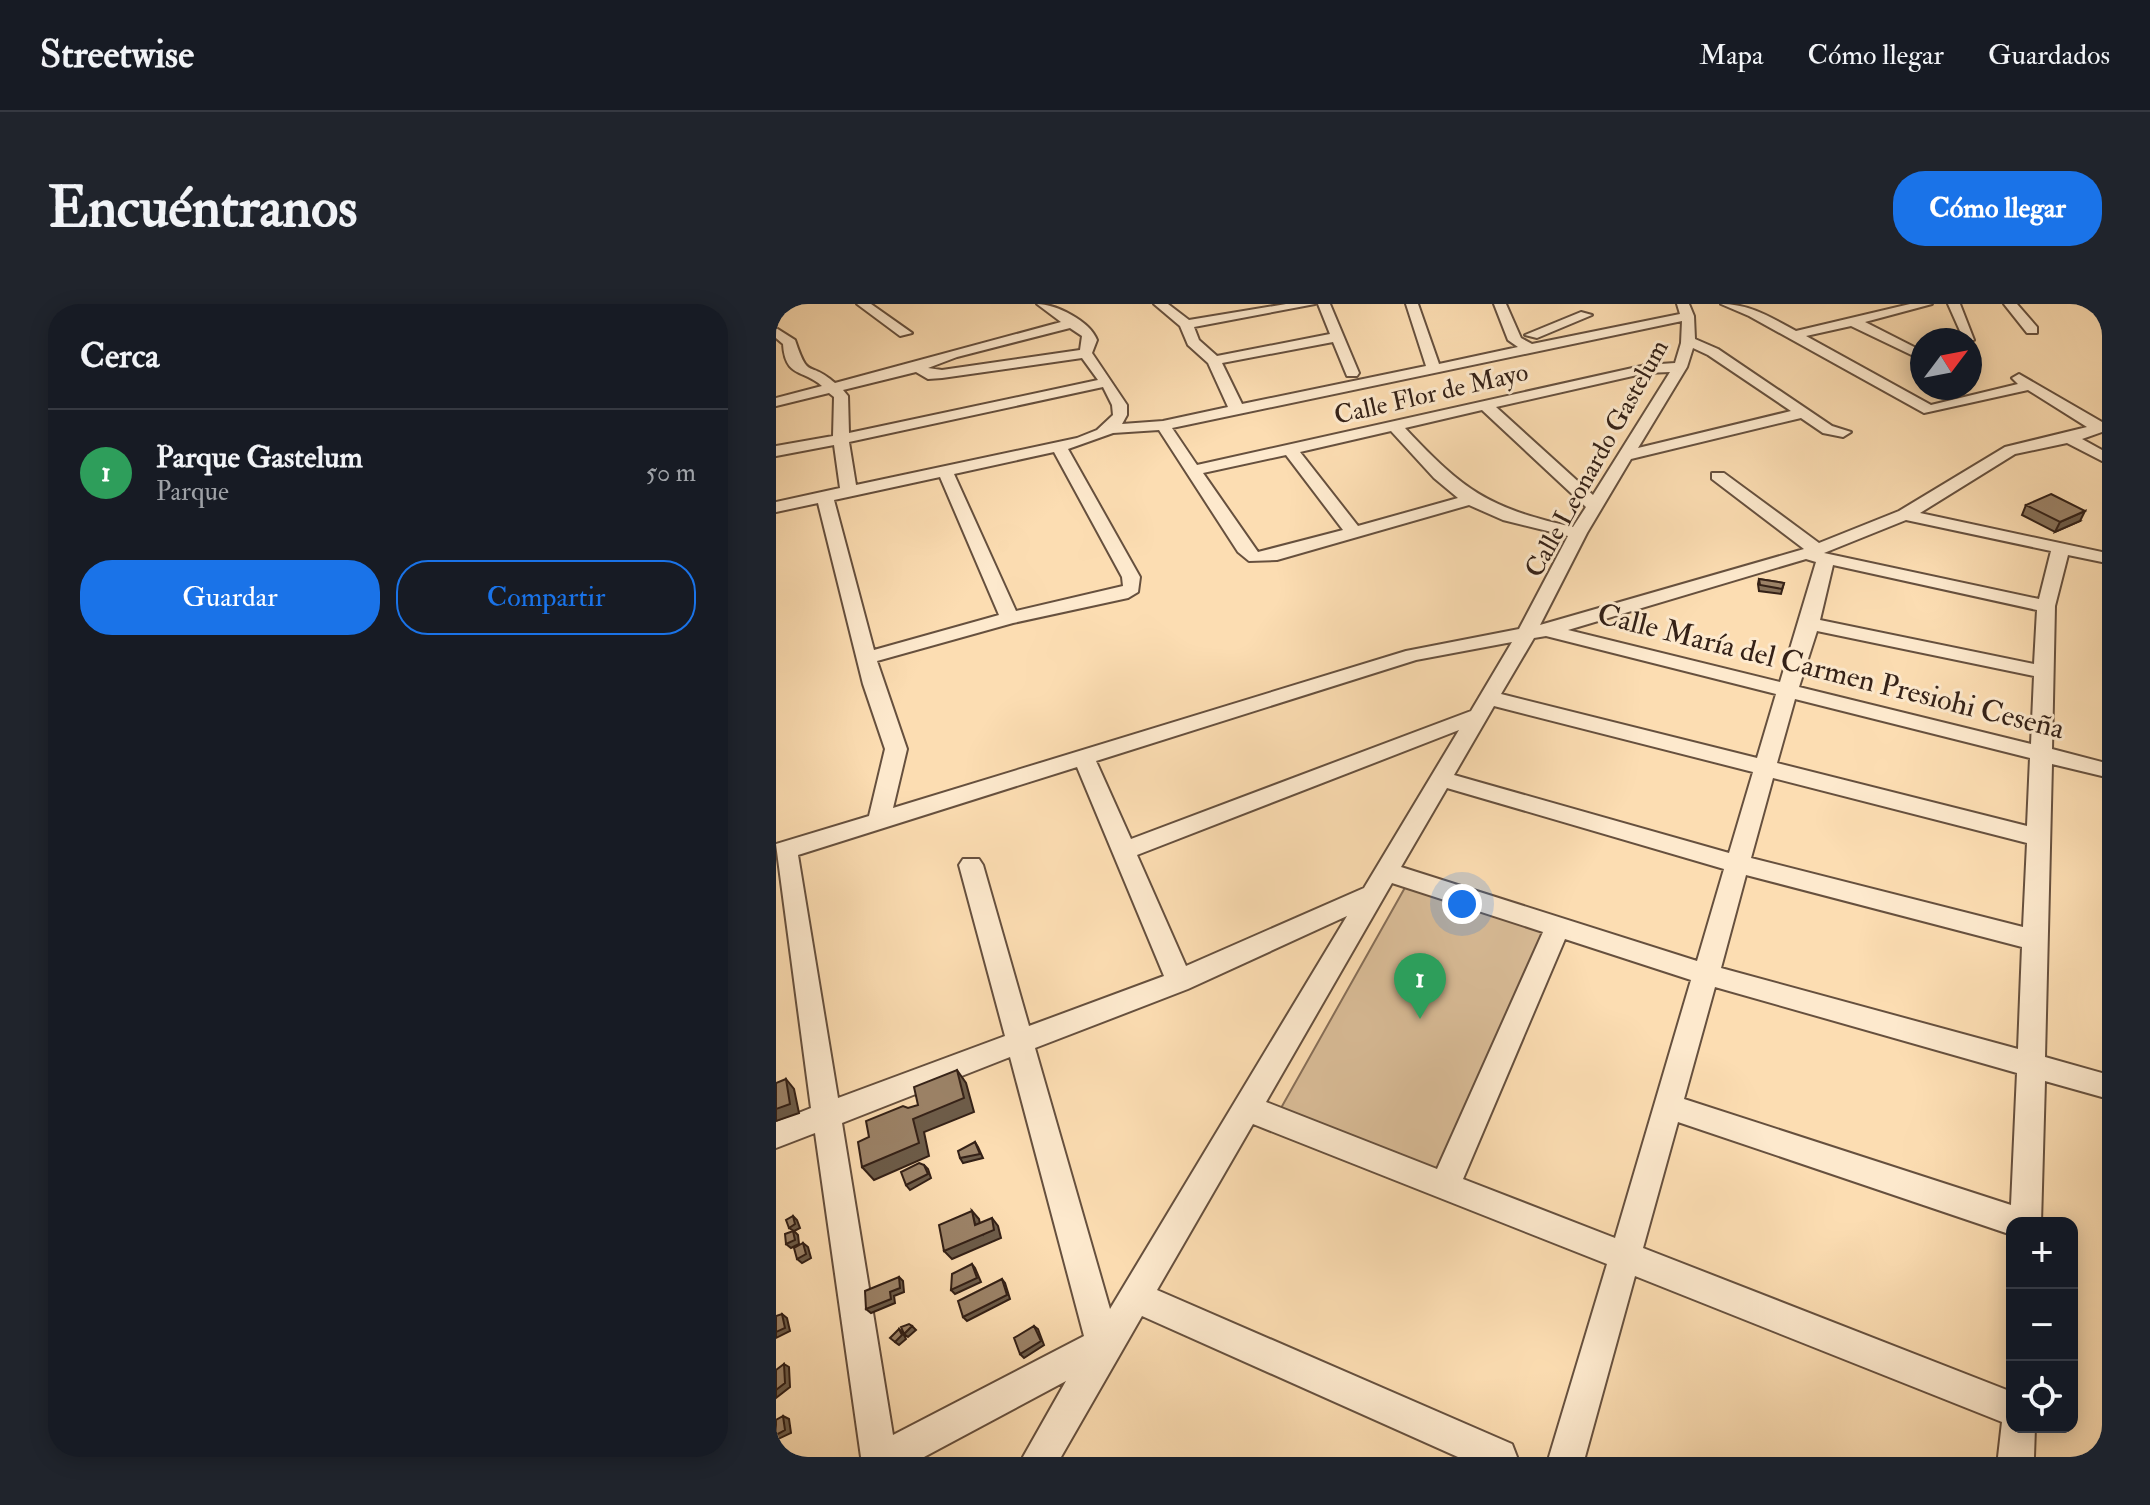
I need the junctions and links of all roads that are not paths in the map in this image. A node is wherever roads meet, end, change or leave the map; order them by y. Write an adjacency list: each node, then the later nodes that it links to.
1 (863, 304): 21 (street)
2 (1043, 304): 15 (street)
3 (1309, 304): 16 (street)
4 (1324, 304): 23 (street)
5 (1412, 304): 29 (street)
6 (1500, 304): 24 (street)
7 (1926, 304): 14 (street)
8 (1954, 304): 17 (street)
9 (2010, 304): 18 (street)
10 (1722, 305): 22 (street)
11 (1168, 306): 16 (street)
12 (1584, 310): 20 (street); 24 (street)
13 (1690, 321): 20 (street); 31 (street, Calle Leonardo Gastelum); 43 (street)
14 (1852, 321): 22 (street); 26 (street)
15 (1073, 323): 27 (street); 30 (street)
16 (1186, 324): 28 (street)
17 (1965, 328)
18 (2032, 330)
19 (776, 332): 37 (street)
20 (1609, 332): 25 (street)
21 (905, 333)
22 (1794, 335): 38 (street)
23 (1338, 337): 28 (street); 32 (street)
24 (1515, 340): 25 (street); 29 (street)
25 (1530, 349): 29 (street)
26 (1910, 350)
27 (1085, 353): 30 (street); 34 (street)
28 (1214, 361): 42 (street)
29 (1431, 364): 32 (street); 40 (street)
30 (919, 367): 37 (street)
31 (1680, 367): 41 (street, Calle Flor de Mayo); 54 (street, Calle Leonardo Gastelum)
32 (1352, 373): 40 (street)
33 (2013, 374): 35 (street)
34 (1106, 382): 47 (street); 49 (street)
35 (2030, 385): 38 (street); 46 (street)
36 (1910, 386): 38 (street)
37 (835, 388): 39 (street); 49 (street)
38 (1894, 391)
39 (776, 402)
40 (1260, 405): 42 (street)
41 (1485, 405): 45 (street, Calle Flor de Mayo); 62 (street)
42 (1237, 410): 44 (street)
43 (1803, 413): 48 (street); 54 (street)
44 (1163, 425): 47 (street); 57 (street)
45 (1394, 425): 52 (street, Calle Flor de Mayo); 61 (street)
46 (2101, 428): 50 (street)
47 (1115, 429): 51 (street)
48 (1843, 432)
49 (841, 438): 53 (street); 59 (street)
50 (2069, 438): 55 (street); 64 (street)
51 (1059, 447): 56 (street); 71 (street)
52 (1299, 447): 57 (street, Calle Flor de Mayo); 65 (street)
53 (776, 451)
54 (1625, 456): 62 (street, Calle Leonardo Gastelum)
55 (2102, 456)
56 (945, 471): 59 (street); 71 (street)
57 (1193, 471): 65 (street)
58 (1718, 476): 68 (street)
59 (849, 491): 60 (street)
60 (825, 496): 63 (street); 74 (street)
61 (1471, 499): 65 (street); 66 (street)
62 (1595, 506): 66 (street, Calle Leonardo Gastelum)
63 (776, 507)
64 (1905, 515): 67 (street); 68 (street)
65 (1361, 529)
66 (1578, 533): 73 (street, Calle Leonardo Gastelum)
67 (2061, 548): 69 (street); 70 (street)
68 (1816, 554): 70 (street); 72 (street); 73 (street)
69 (2102, 557)
70 (2046, 606): 75 (street)
71 (1010, 618): 74 (street)
72 (1810, 624): 75 (street); 76 (street)
73 (1537, 632): 76 (street, Calle María del Carmen Presiohi Ceseña); 77 (street, Calle Leonardo Gastelum); 79 (street)
74 (866, 658): 83 (street)
75 (2044, 672): 78 (street)
76 (1787, 692): 78 (street, Calle María del Carmen Presiohi Ceseña); 81 (street)
77 (1484, 706): 81 (street); 82 (street, Calle Leonardo Gastelum); 85 (street)
78 (2041, 755): 80 (street, Calle María del Carmen Presiohi Ceseña); 84 (street)
79 (1084, 757): 83 (street); 85 (street)
80 (2102, 769)
81 (1765, 770): 84 (street); 87 (street)
82 (1441, 779): 87 (street); 89 (street, Calle Leonardo Gastelum)
83 (879, 821): 86 (street)
84 (2038, 837): 91 (street)
85 (1124, 851): 93 (street)
86 (781, 852): 99 (street)
87 (1738, 864): 91 (street); 92 (street)
88 (971, 865): 94 (street)
89 (1380, 883): 90 (street); 93 (street); 98 (street, Calle Leonardo Gastelum)
90 (1558, 926): 92 (street); 101 (street)
91 (2037, 941): 95 (street)
92 (1706, 974): 95 (street); 97 (street)
93 (1179, 981): 94 (street)
94 (1020, 1042): 99 (street); 106 (street)
95 (2031, 1063): 96 (street); 103 (street)
96 (2102, 1085)
97 (1668, 1106): 102 (street); 104 (street)
98 (1247, 1108): 101 (street); 105 (street, Calle Leonardo Gastelum)
99 (827, 1116): 100 (street); 109 (street)
100 (776, 1135)
101 (1445, 1185): 104 (street)
102 (2006, 1217)
103 (2024, 1217)
104 (1625, 1257): 107 (street); 113 (street)
105 (1136, 1297): 106 (street, Calle Leonardo Gastelum); 112 (street)
106 (1111, 1337): 110 (street); 111 (street, Calle Leonardo Gastelum)
107 (2006, 1407)
108 (2018, 1433): 114 (street)
109 (879, 1457)
110 (888, 1457)
111 (1041, 1457)
112 (1499, 1457)
113 (1567, 1457)
114 (2016, 1457)

